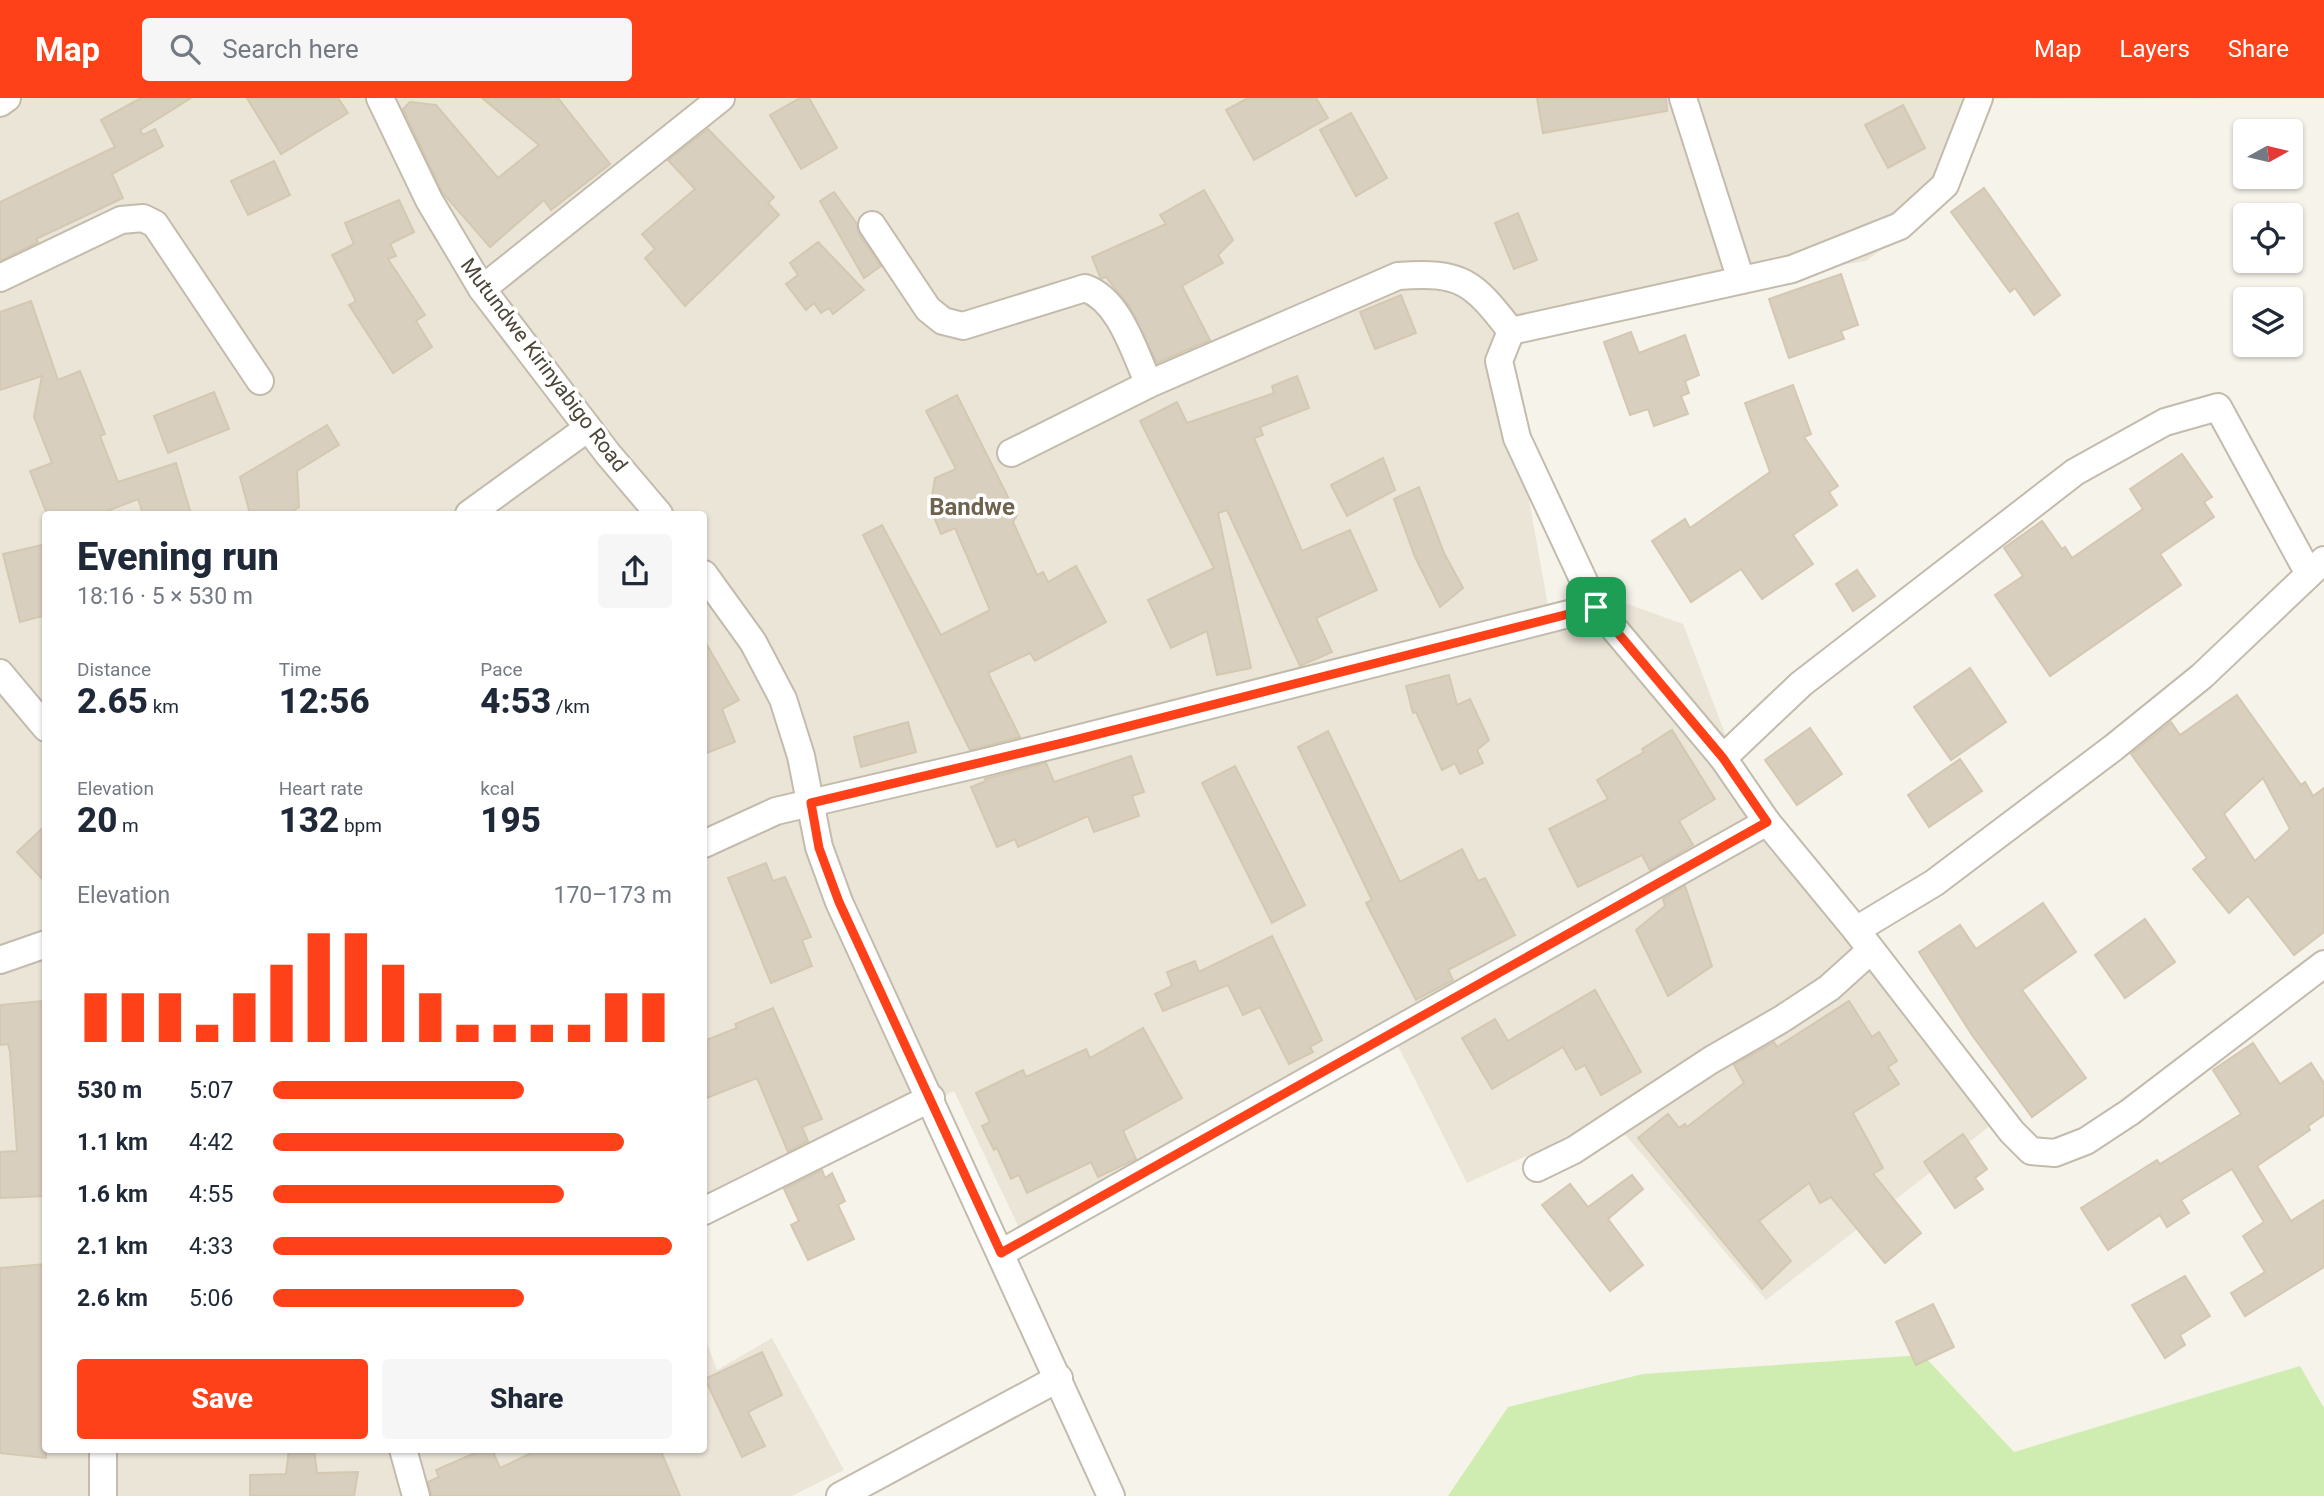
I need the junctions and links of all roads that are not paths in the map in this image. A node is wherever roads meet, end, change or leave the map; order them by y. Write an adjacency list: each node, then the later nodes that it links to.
1 (7, 98): 6 (street)
2 (380, 98): 10 (street, Mutundwe Kirinyabigo Road)
3 (721, 98): 10 (street)
4 (1684, 98): 9 (street)
5 (1979, 98): 9 (street)
6 (0, 103)
7 (872, 225): 13 (street)
8 (0, 278): 12 (street)
9 (1741, 280): 11 (street)
10 (482, 289): 14 (street, Mutundwe Kirinyabigo Road)
11 (1511, 331): 13 (street); 20 (street)
12 (260, 381)
13 (1149, 384): 15 (street)
14 (588, 428): 16 (street); 17 (street, Mutundwe Kirinyabigo Road)
15 (1011, 453)
16 (473, 511)
17 (657, 511)
18 (2316, 568): 23 (street); 27 (street)
19 (707, 578): 24 (street)
20 (1596, 607): 23 (street); 24 (street)
21 (0, 673): 22 (street)
22 (42, 723)
23 (1723, 758): 25 (street)
24 (811, 803): 26 (street); 31 (street)
25 (1767, 822): 27 (street); 34 (street)
26 (707, 843)
27 (1863, 941): 30 (street); 32 (street)
28 (42, 945): 29 (street)
29 (0, 960)
30 (2324, 964)
31 (931, 1098): 33 (street); 34 (street)
32 (1537, 1168)
33 (707, 1210)
34 (1001, 1253): 35 (street)
35 (1059, 1378): 40 (street); 41 (street)
36 (103, 1453): 38 (street)
37 (404, 1453): 39 (street)
38 (103, 1496)
39 (416, 1496)
40 (840, 1496)
41 (1111, 1496)

